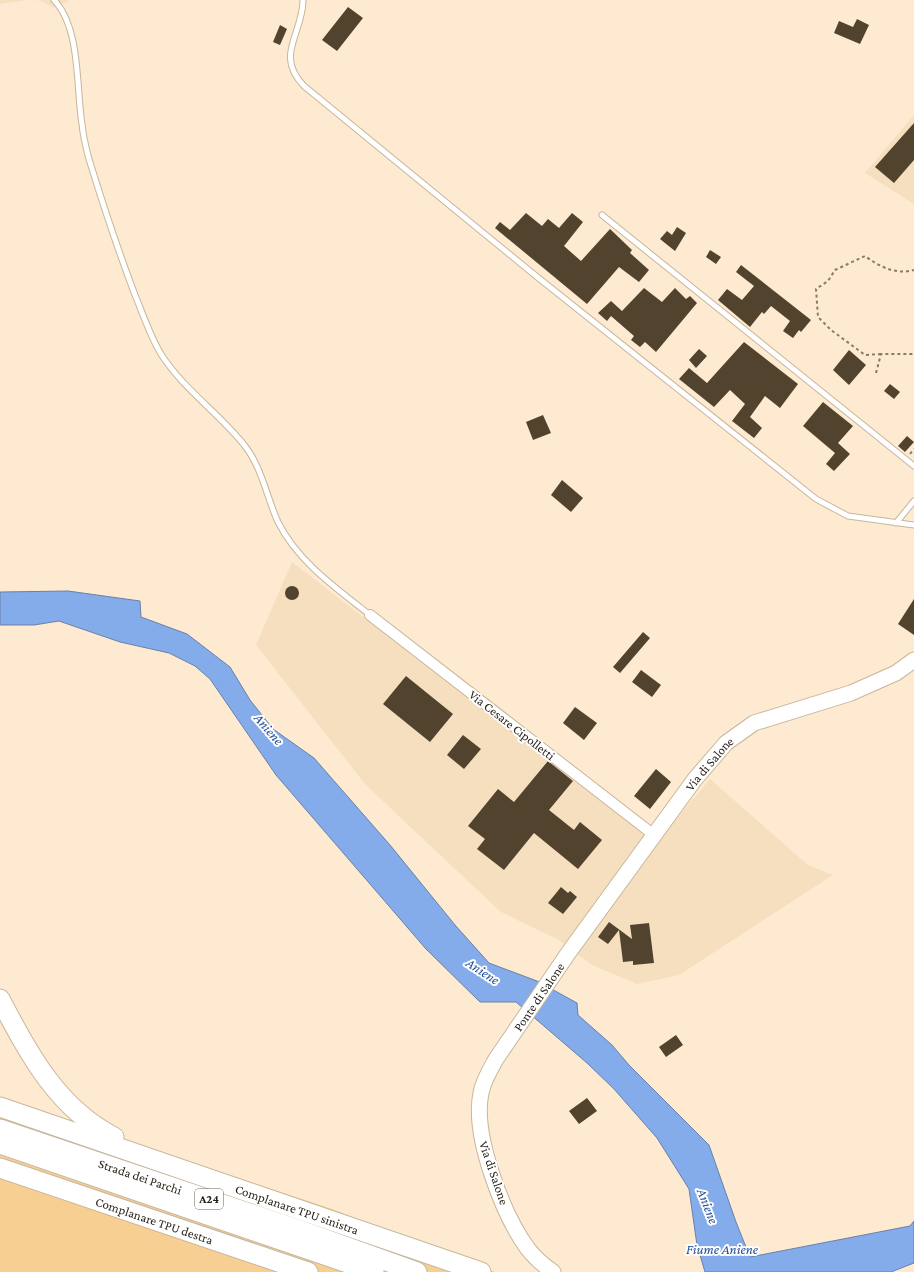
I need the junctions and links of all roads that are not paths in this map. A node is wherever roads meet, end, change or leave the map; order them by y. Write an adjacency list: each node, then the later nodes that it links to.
1 (54, 0): 8 (lane)
2 (303, 0): 6 (lane)
3 (602, 215): 4 (lane)
4 (914, 466)
5 (914, 501): 6 (lane)
6 (896, 523): 7 (lane)
7 (914, 525)
8 (370, 615): 10 (street, Via Cesare Cipolletti)
9 (914, 660): 10 (street, Via di Salone)
10 (654, 835): 11 (street, Via di Salone)
11 (569, 952): 13 (street, Ponte di Salone)
12 (0, 999): 18 (highway)
13 (507, 1041): 25 (street, Via di Salone)
14 (0, 1107): 18 (highway, Complanare TPU sinistra)
15 (0, 1129): 23 (highway, Strada dei Parchi / A24)
16 (0, 1144): 22 (highway, Strada dei Parchi / A24)
17 (0, 1168): 20 (highway, Complanare TPU destra)
18 (196, 1173): 24 (highway, Complanare TPU sinistra)
19 (0, 1177): 20 (highway)
20 (94, 1200): 21 (highway, Complanare TPU destra)
21 (308, 1272)
22 (374, 1272)
23 (417, 1272)
24 (481, 1272)
25 (553, 1272)

